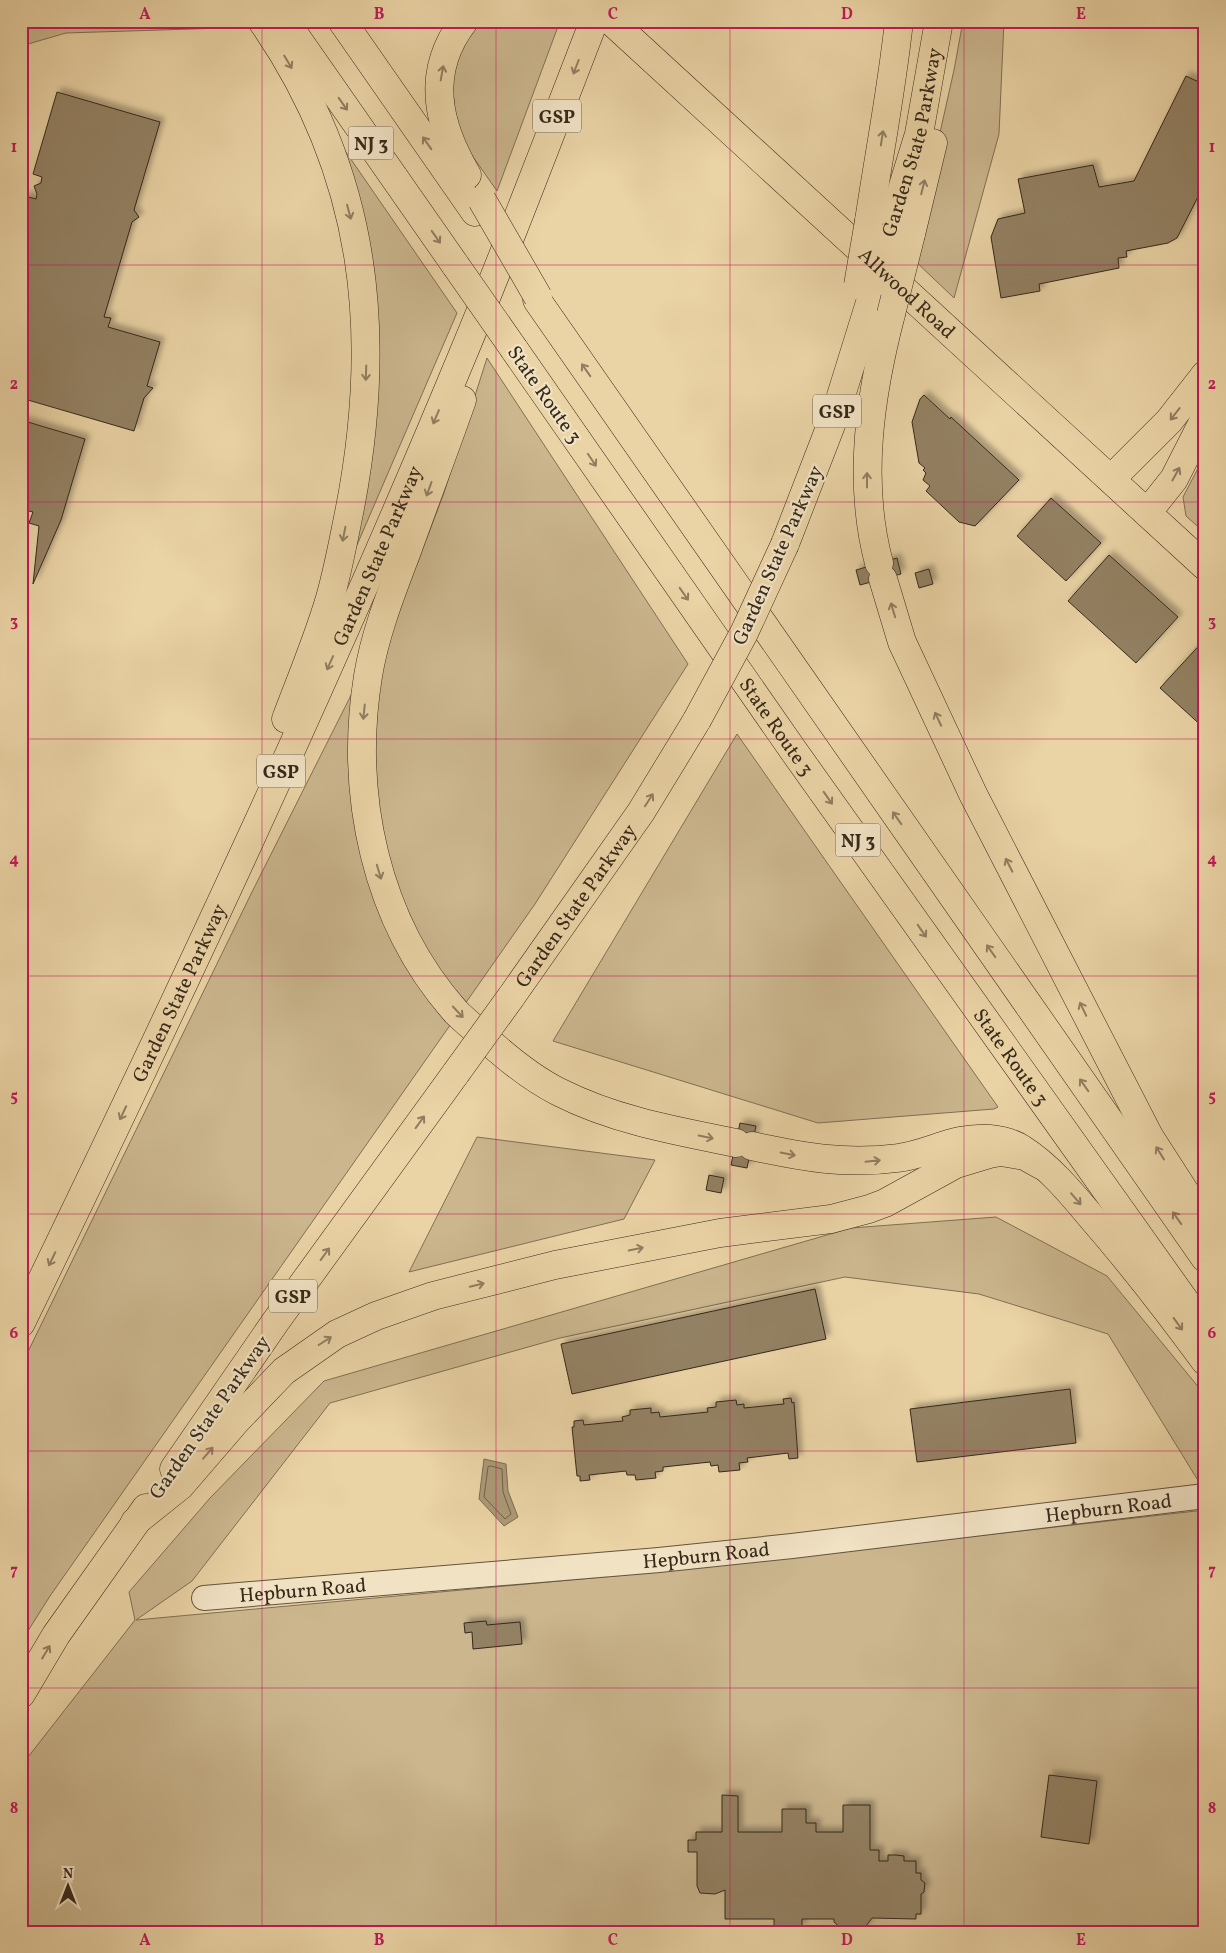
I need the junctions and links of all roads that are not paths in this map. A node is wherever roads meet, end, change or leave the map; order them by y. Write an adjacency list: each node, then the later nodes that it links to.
1 (262, 21): 18 (main road, one-way to 18)
2 (285, 21): 23 (main road, State Route 3 / NJ 3, one-way to 23, bridge)
3 (342, 21): 10 (main road, NJ 3, one-way to 3)
4 (464, 21): 10 (main road, one-way to 4)
5 (594, 21): 11 (main road, Garden State Parkway / GSP, one-way to 11)
6 (610, 21): 15 (main road, Allwood Road)
7 (899, 21): 12 (main road, one-way to 7)
8 (939, 21): 12 (main road, Garden State Parkway / GSP)
9 (950, 21): 12 (main road, one-way to 9)
10 (478, 206): 21 (main road, NJ 3, one-way to 10, bridge)
11 (521, 210): 18 (main road, Garden State Parkway / GSP, one-way to 18); 19 (main road, one-way to 19)
12 (889, 231): 20 (main road, one-way to 12, bridge); 26 (main road, Garden State Parkway / GSP, one-way to 12, bridge)
13 (1205, 375): 15 (main road, one-way to 15)
14 (1205, 418): 16 (main road, one-way to 14)
15 (1111, 479): 16 (main road, Allwood Road)
16 (1147, 513): 17 (main road, Allwood Road)
17 (1205, 566)
18 (216, 916): 22 (main road, Garden State Parkway / GSP, one-way to 22)
19 (1041, 1165): 24 (main road, one-way to 24); 26 (main road, one-way to 19)
20 (1205, 1223)
21 (1205, 1258)
22 (21, 1323)
23 (1205, 1329)
24 (1205, 1361)
25 (1205, 1496): 27 (street, Hepburn Road)
26 (135, 1522): 28 (main road, Garden State Parkway / GSP, one-way to 26)
27 (204, 1598)
28 (21, 1694)

